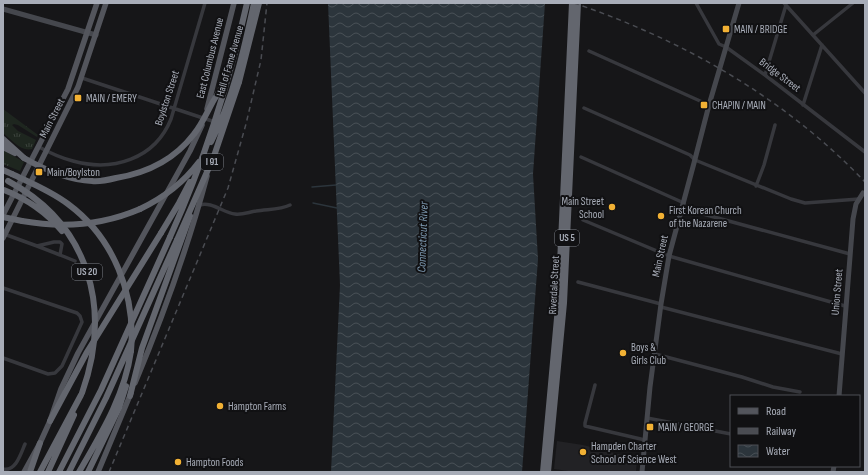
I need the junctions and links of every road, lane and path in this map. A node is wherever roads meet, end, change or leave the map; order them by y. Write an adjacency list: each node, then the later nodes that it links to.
1 (97, 3): 15 (main road, Main Street)
2 (106, 3): 16 (main road, Main Street)
3 (205, 3): 29 (street, Boylston Street)
4 (234, 3): 25 (main road, East Columbus Avenue)
5 (246, 3): 13 (street); 23 (highway, I 91, bridge)
6 (259, 3): 49 (highway, I 91, bridge)
7 (572, 3): 91 (highway, Riverdale Street / US 5)
8 (578, 3): 92 (highway, Riverdale Street / US 5)
9 (696, 3): 19 (street, Bridge Street)
10 (739, 3): 19 (street, Main Street)
11 (785, 4): 17 (street); 21 (street)
12 (852, 4): 17 (street)
13 (254, 5): 26 (main road, Hall of Fame Avenue); 52 (highway, bridge)
14 (3, 9): 15 (street)
15 (88, 32): 16 (street); 37 (main road, Main Street)
16 (96, 35): 22 (main road, Main Street)
17 (813, 35): 18 (street)
18 (822, 45): 24 (street); 28 (street)
19 (726, 47): 21 (street, Bridge Street); 27 (street, Main Street)
20 (589, 52): 27 (street)
21 (764, 75): 28 (street, Bridge Street)
22 (82, 78): 29 (street); 38 (main road, Main Street)
23 (226, 83): 34 (highway, I 91, bridge); 41 (highway, bridge)
24 (865, 93)
25 (210, 98): 26 (main road); 31 (main road, East Columbus Avenue)
26 (229, 102): 32 (main road, Hall of Fame Avenue)
27 (709, 105): 42 (street, Main Street)
28 (803, 105): 39 (street, Bridge Street)
29 (175, 108): 31 (street); 38 (street, Boylston Street)
30 (584, 108): 42 (street)
31 (204, 118): 32 (street); 75 (main road, East Columbus Avenue)
32 (222, 124): 49 (main road, Hall of Fame Avenue)
33 (775, 126): 45 (street)
34 (210, 134): 75 (highway, bridge); 86 (highway, I 91, bridge)
35 (3, 139): 41 (highway)
36 (3, 147): 41 (highway)
37 (39, 147): 38 (street, Boylston Street); 52 (main road, Main Street)
38 (46, 151): 54 (main road, Main Street)
39 (865, 152)
40 (581, 157): 51 (street)
41 (24, 158)
42 (695, 160): 45 (street); 51 (street, Main Street)
43 (3, 170): 76 (highway, US 20, bridge)
44 (6, 179): 61 (highway, US 20, bridge)
45 (756, 186): 48 (street)
46 (3, 190): 61 (highway, bridge)
47 (863, 193): 48 (street, Union Street)
48 (859, 199): 57 (street, Union Street)
49 (198, 202): 50 (street); 55 (highway, I 91, bridge); 73 (main road, Hall of Fame Avenue)
50 (290, 205)
51 (682, 206): 57 (street); 59 (street, Main Street)
52 (3, 216)
53 (583, 220): 59 (street)
54 (4, 235): 56 (street)
55 (179, 241): 73 (highway); 87 (highway, I 91)
56 (37, 246): 58 (street); 58 (street)
57 (850, 254): 65 (street, Union Street)
58 (60, 255): 60 (street)
59 (669, 256): 64 (street, Main Street); 65 (street)
60 (75, 261)
61 (85, 266): 71 (highway, US 20, bridge)
62 (578, 282): 64 (street)
63 (3, 288): 68 (street)
64 (661, 305): 66 (street, Main Street); 67 (street)
65 (846, 306): 67 (street, Union Street)
66 (655, 354): 70 (street); 74 (street, Main Street)
67 (842, 354): 72 (street, Union Street)
68 (3, 358)
69 (595, 385): 78 (street)
70 (800, 392)
71 (81, 394): 84 (highway, US 20); 85 (highway)
72 (839, 395)
73 (130, 396): 90 (main road, Hall of Fame Avenue)
74 (647, 418): 77 (street); 78 (street, Main Street)
75 (50, 421): 79 (main road, East Columbus Avenue)
76 (109, 422): 88 (highway); 89 (highway, US 20)
77 (730, 434)
78 (645, 440): 93 (street, Main Street)
79 (40, 442): 82 (main road, East Columbus Avenue); 83 (highway)
80 (25, 444): 81 (street)
81 (3, 469)
82 (24, 472)
83 (30, 472)
84 (40, 472)
85 (48, 472)
86 (59, 472)
87 (69, 472)
88 (79, 472)
89 (88, 472)
90 (98, 472)
91 (543, 472)
92 (548, 472)
93 (642, 472)

